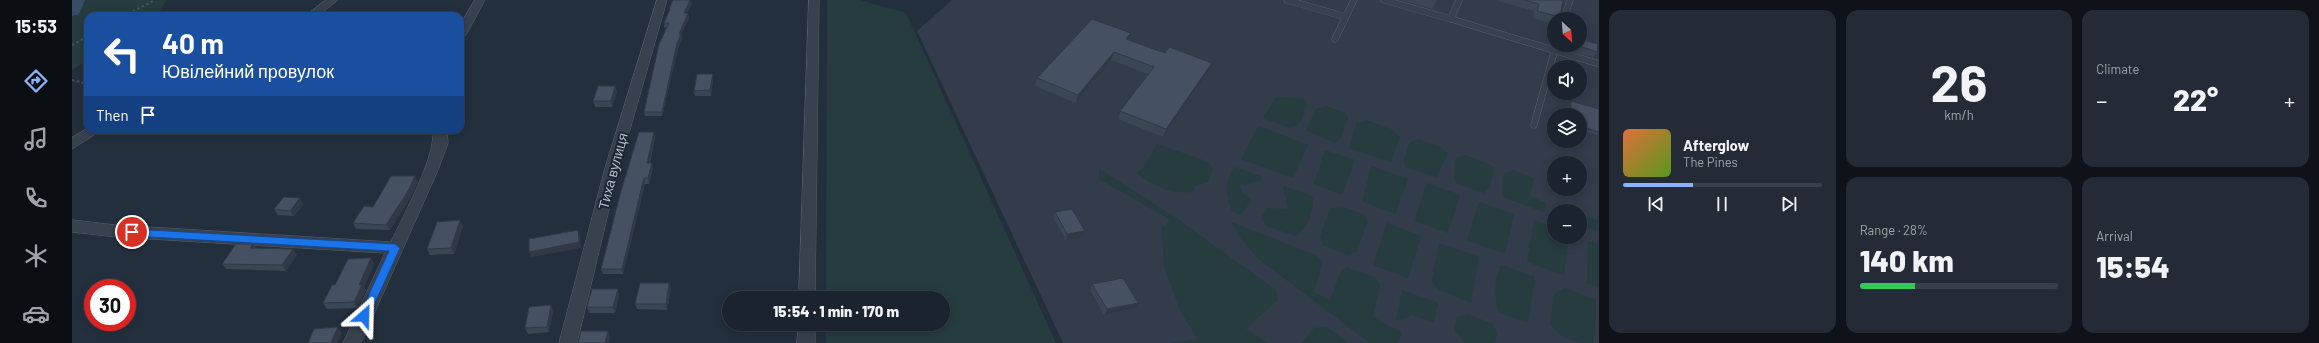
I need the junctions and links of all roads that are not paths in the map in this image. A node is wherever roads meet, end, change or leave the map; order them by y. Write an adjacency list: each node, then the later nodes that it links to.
1 (333, 0): 10 (street)
2 (480, 0): 14 (street)
3 (662, 0): 29 (street, Тиха вулиця)
4 (814, 0): 26 (street)
5 (1287, 0): 12 (lane)
6 (1354, 0): 12 (lane)
7 (1384, 0): 13 (lane)
8 (1459, 0): 13 (lane)
9 (1570, 0): 11 (lane)
10 (316, 12)
11 (1566, 12)
12 (1346, 17): 15 (lane)
13 (1451, 19): 16 (lane)
14 (464, 28)
15 (1335, 39)
16 (1547, 46)
17 (1555, 52): 20 (lane)
18 (1567, 52): 19 (lane)
19 (1599, 64)
20 (1534, 125)
21 (88, 134): 23 (street)
22 (440, 134): 25 (street)
23 (72, 144)
24 (72, 226): 25 (street)
25 (395, 248): 28 (street)
26 (807, 291)
27 (807, 331): 30 (street)
28 (352, 343)
29 (568, 343)
30 (806, 343)

